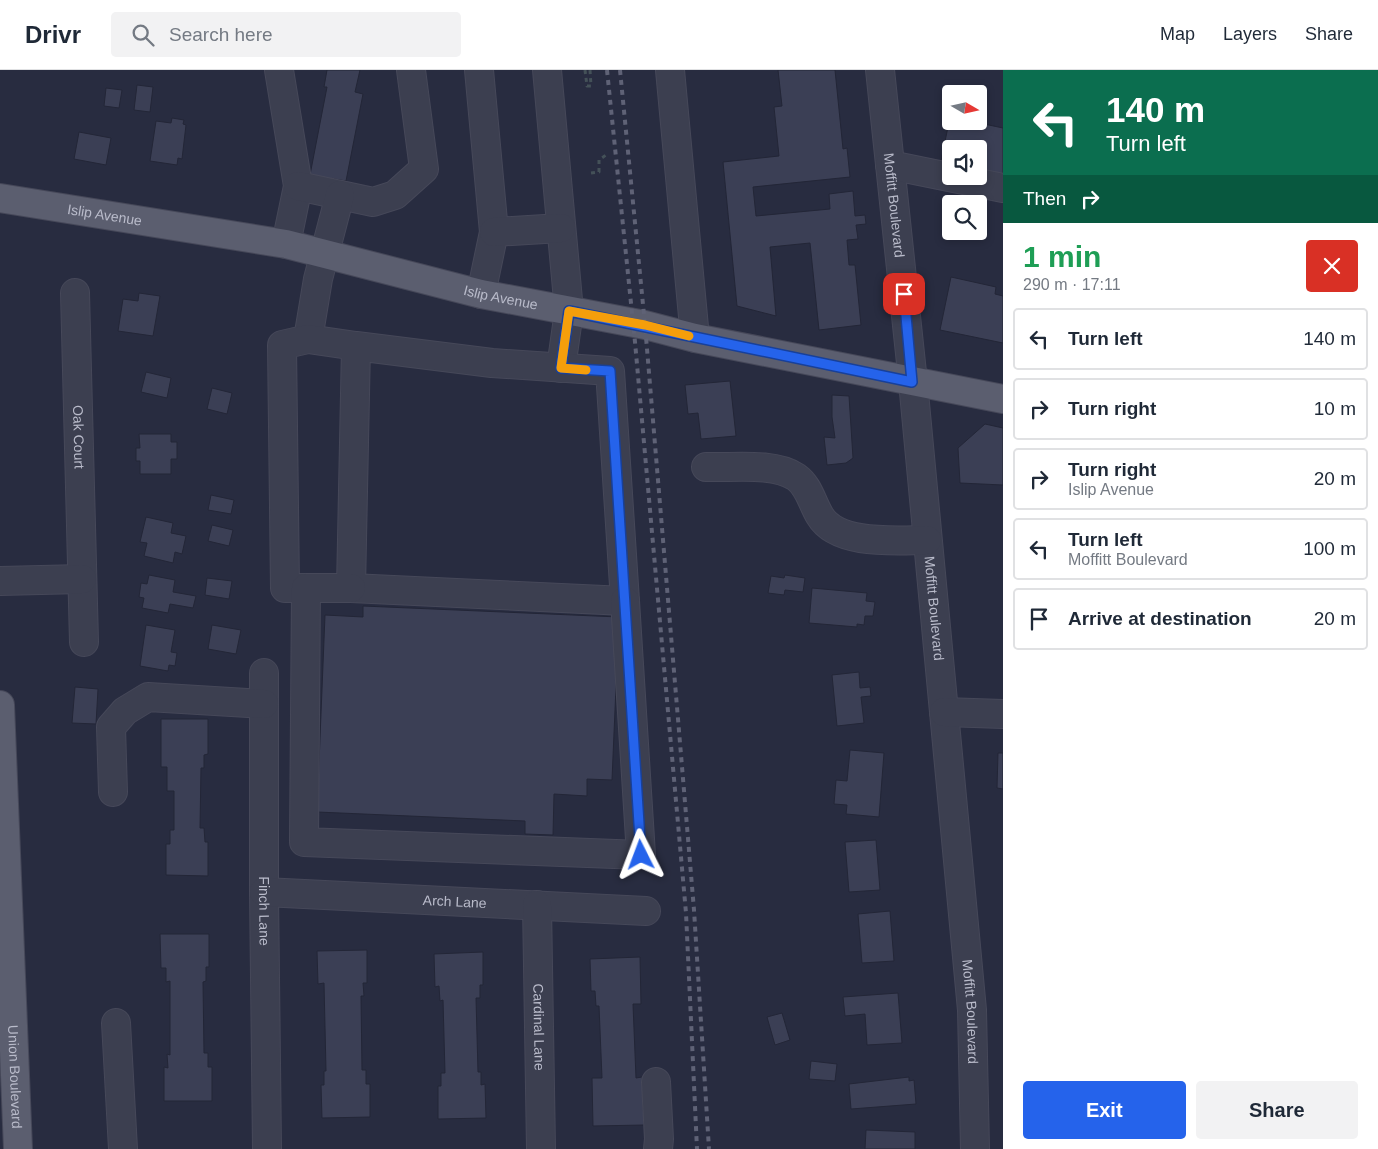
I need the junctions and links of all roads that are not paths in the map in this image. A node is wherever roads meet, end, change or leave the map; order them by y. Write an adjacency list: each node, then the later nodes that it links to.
1 (279, 70): 8 (street)
2 (411, 70): 10 (street)
3 (479, 70): 13 (street)
4 (547, 70): 12 (street)
5 (670, 70): 19 (street)
6 (880, 70): 7 (street, Moffitt Boulevard)
7 (890, 165): 9 (street); 23 (street, Moffitt Boulevard)
8 (298, 186): 10 (street); 14 (street)
9 (1003, 188)
10 (340, 194): 15 (street)
11 (0, 198): 14 (main road, Islip Avenue)
12 (561, 228): 13 (street); 18 (street)
13 (494, 232): 17 (street)
14 (286, 244): 15 (main road, Islip Avenue)
15 (325, 254): 17 (main road, Islip Avenue); 20 (street)
16 (75, 293): 27 (street, Oak Court)
17 (480, 294): 18 (main road, Islip Avenue)
18 (569, 311): 19 (main road, Islip Avenue); 22 (street)
19 (695, 338): 23 (main road, Islip Avenue)
20 (308, 339): 21 (street); 29 (street)
21 (356, 346): 22 (street); 30 (street)
22 (561, 368): 31 (street)
23 (912, 382): 24 (main road, Islip Avenue); 26 (street, Moffitt Boulevard)
24 (1003, 399)
25 (706, 467): 26 (street)
26 (928, 540): 36 (street, Moffitt Boulevard)
27 (82, 579): 28 (street); 32 (street, Oak Court)
28 (0, 581)
29 (306, 588): 30 (street); 31 (street)
30 (351, 588): 31 (street)
31 (626, 601)
32 (84, 642)
33 (264, 673): 34 (street, Finch Lane)
34 (264, 704): 38 (street); 39 (street, Finch Lane)
35 (0, 705): 44 (main road, Union Boulevard)
36 (944, 712): 37 (street); 49 (street, Moffitt Boulevard)
37 (1003, 714)
38 (113, 792)
39 (264, 892): 40 (street, Arch Lane); 46 (street, Finch Lane)
40 (537, 905): 41 (street, Arch Lane); 47 (street, Cardinal Lane)
41 (646, 911)
42 (116, 1023): 45 (street)
43 (656, 1082): 48 (street)
44 (18, 1149)
45 (123, 1149)
46 (267, 1149)
47 (541, 1149)
48 (658, 1149)
49 (975, 1149)

